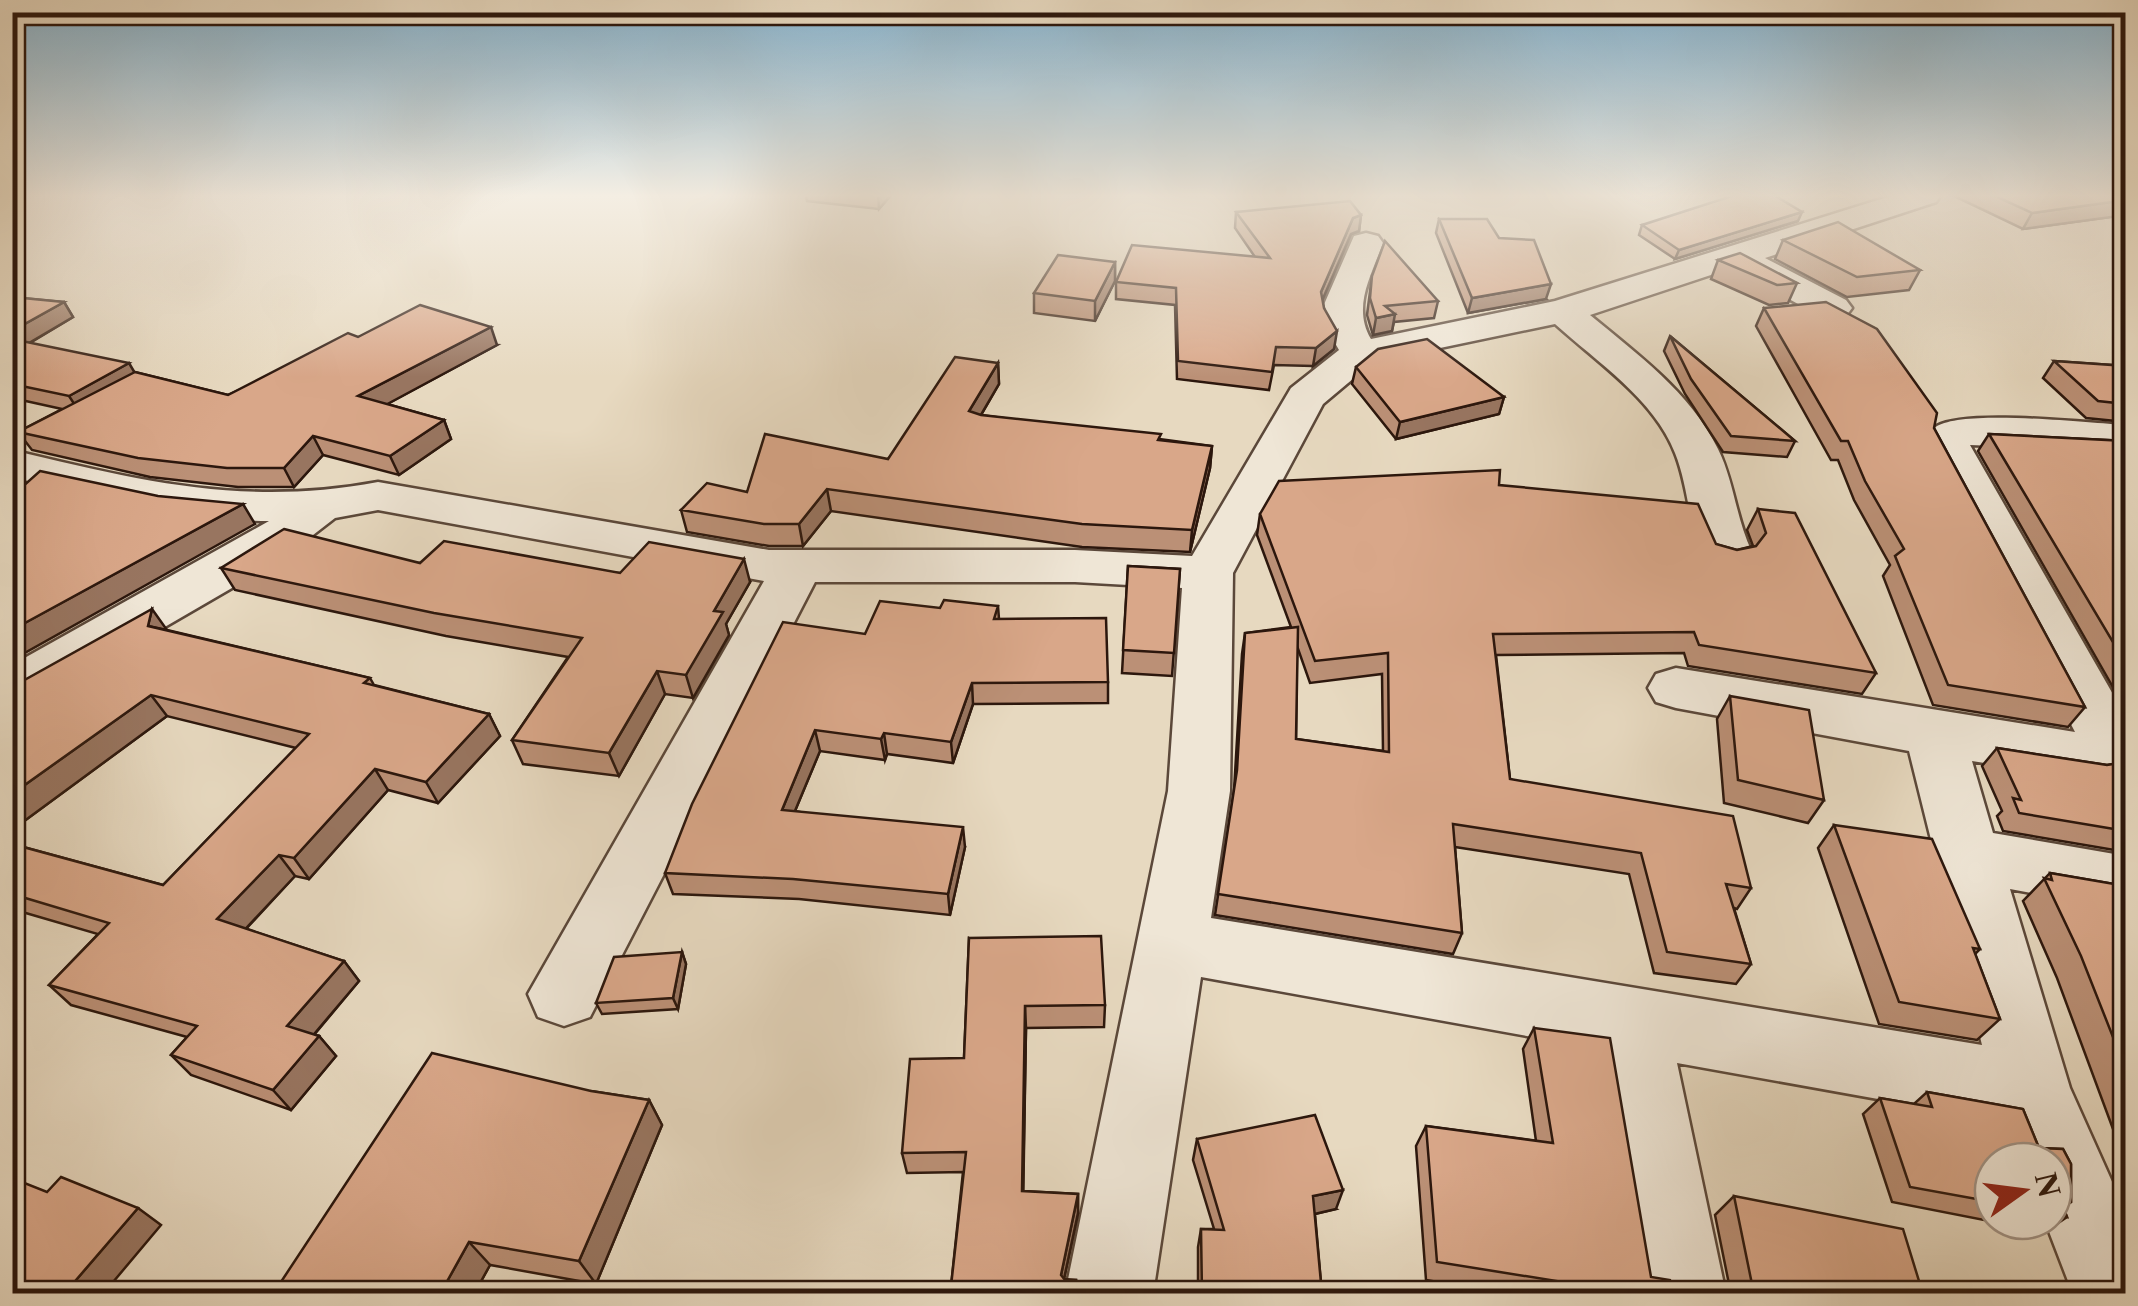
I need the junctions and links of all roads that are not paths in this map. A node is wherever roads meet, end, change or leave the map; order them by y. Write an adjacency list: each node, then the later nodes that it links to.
1 (1361, 256): 6 (street)
2 (1726, 256): 5 (street)
3 (1736, 256): 4 (street)
4 (1833, 308)
5 (1562, 310): 6 (street); 10 (street)
6 (1360, 353): 12 (street)
7 (2126, 438): 15 (street)
8 (12, 463): 9 (street)
9 (320, 506): 11 (street); 14 (street)
10 (1727, 552)
11 (796, 566): 12 (street); 19 (street)
12 (1208, 572): 18 (street)
13 (1676, 688): 15 (street)
14 (12, 690)
15 (1934, 734): 16 (street)
16 (1968, 856): 17 (street); 21 (street)
17 (2126, 884)
18 (1171, 941): 20 (street); 22 (street)
19 (564, 994)
20 (1632, 1022): 21 (street); 23 (street)
21 (2032, 1090): 24 (street)
22 (1108, 1294)
23 (1682, 1294)
24 (2118, 1294)

